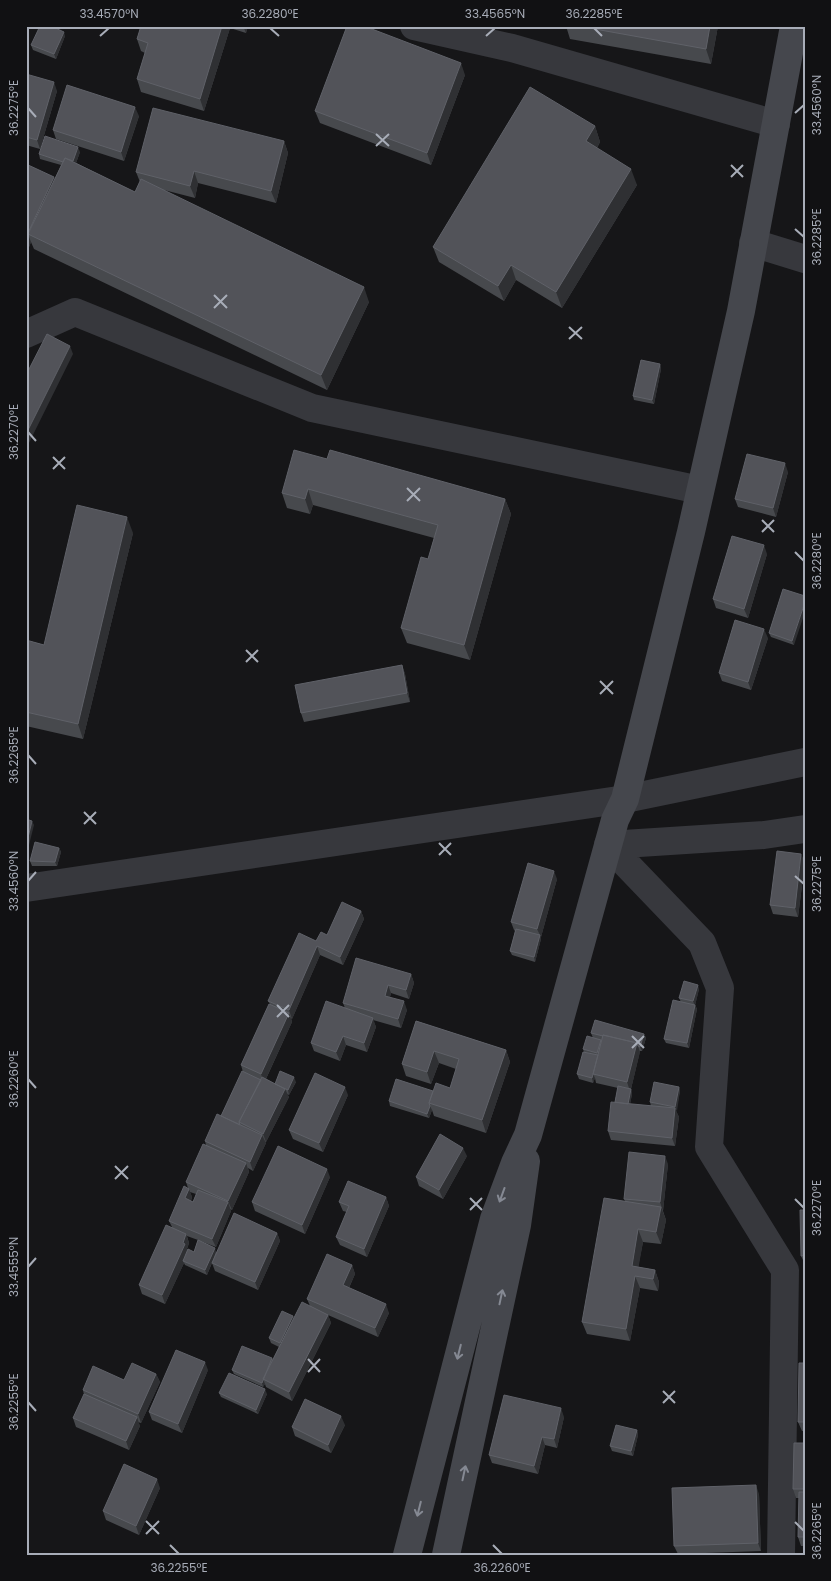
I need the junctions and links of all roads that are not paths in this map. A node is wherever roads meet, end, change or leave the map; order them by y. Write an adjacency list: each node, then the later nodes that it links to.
1 (414, 26): 3 (street)
2 (794, 26): 3 (main road)
3 (776, 124): 4 (main road)
4 (753, 243): 5 (street); 7 (main road)
5 (805, 260)
6 (26, 334): 7 (street)
7 (700, 490): 9 (main road)
8 (805, 762): 9 (street)
9 (625, 799): 11 (main road); 12 (street)
10 (805, 828): 11 (street)
11 (608, 845): 13 (main road); 14 (street)
12 (26, 888)
13 (528, 1134): 16 (main road, one-way to 16); 17 (main road, one-way to 13)
14 (795, 1269): 15 (street)
15 (794, 1437): 18 (street)
16 (407, 1555)
17 (446, 1555)
18 (781, 1555)

